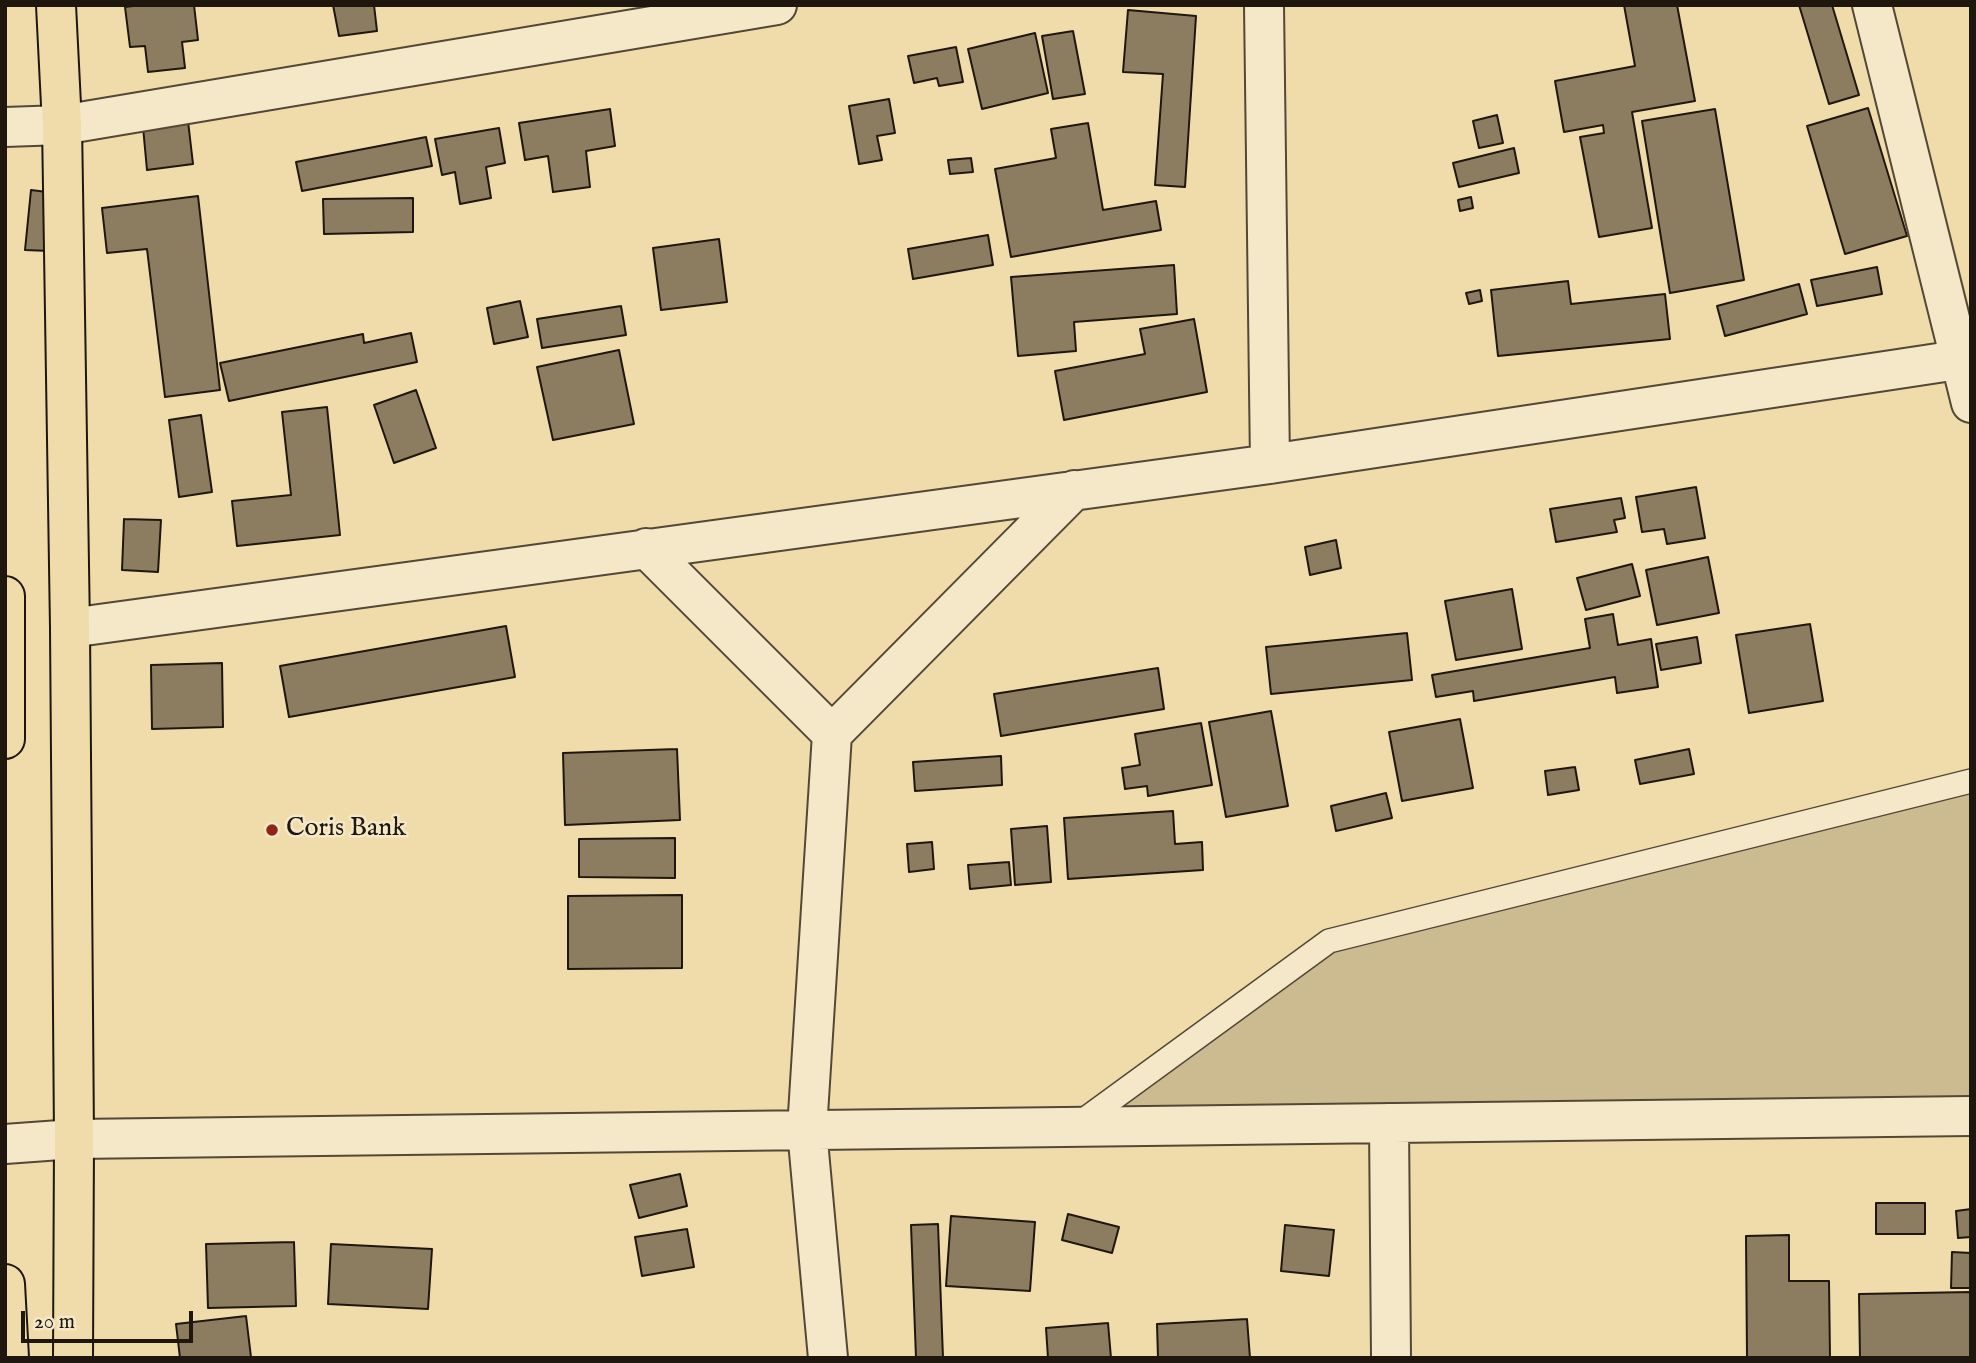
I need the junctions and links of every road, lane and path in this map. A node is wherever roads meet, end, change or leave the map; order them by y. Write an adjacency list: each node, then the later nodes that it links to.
1 (56, 5): 5 (main road)
2 (777, 5): 5 (street)
3 (1264, 5): 9 (street)
4 (1872, 5): 7 (street)
5 (62, 125): 6 (street); 13 (main road)
6 (5, 127)
7 (1965, 358): 8 (street); 9 (street)
8 (1971, 403)
9 (1270, 464): 10 (street)
10 (1074, 490): 11 (street); 14 (street)
11 (646, 548): 13 (street); 14 (street)
12 (5, 596): 15 (main road)
13 (70, 628): 21 (main road)
14 (832, 734): 20 (street)
15 (5, 739)
16 (1971, 781): 19 (lane)
17 (1971, 1116): 18 (street)
18 (1389, 1123): 19 (street); 27 (street)
19 (1075, 1127): 20 (street)
20 (807, 1130): 21 (street); 26 (street)
21 (74, 1139): 22 (street); 25 (main road)
22 (5, 1144)
23 (5, 1284): 24 (main road)
24 (9, 1358)
25 (73, 1358)
26 (828, 1358)
27 (1391, 1358)

